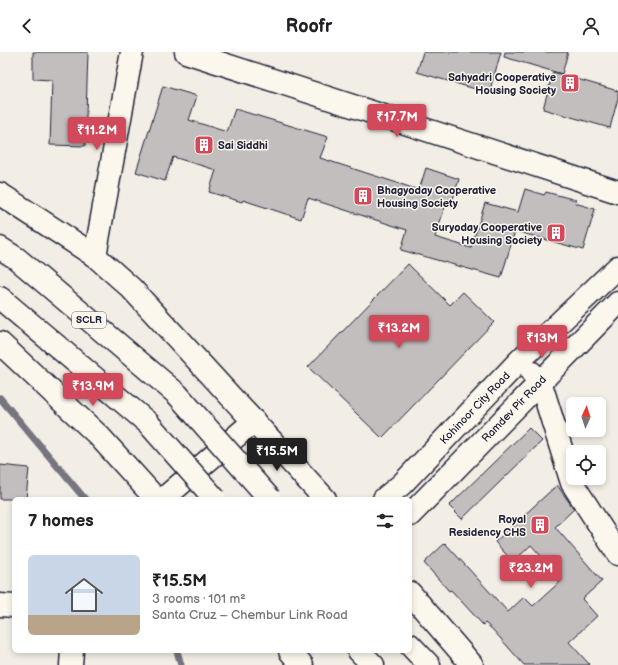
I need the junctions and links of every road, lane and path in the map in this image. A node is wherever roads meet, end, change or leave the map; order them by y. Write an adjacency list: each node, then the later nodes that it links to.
1 (132, 52): 6 (main road)
2 (186, 52): 3 (main road)
3 (618, 192)
4 (0, 194): 6 (main road)
5 (0, 248): 17 (main road, SCLR, bridge)
6 (95, 256): 13 (main road)
7 (618, 267): 11 (main road, Kohinoor City Road)
8 (0, 298): 16 (main road, bridge)
9 (618, 304): 12 (main road, Ramdev Pir Road)
10 (0, 343): 14 (main road)
11 (520, 361): 12 (main road); 19 (main road, Kohinoor City Road)
12 (540, 381): 20 (main road, Ramdev Pir Road); 21 (main road)
13 (254, 421): 15 (main road); 18 (main road)
14 (154, 497)
15 (164, 497)
16 (213, 497)
17 (268, 497)
18 (323, 497)
19 (386, 497)
20 (412, 512)
21 (618, 554)
22 (412, 595): 33 (main road)
23 (0, 605): 24 (main road)
24 (12, 606)
25 (412, 647): 32 (main road)
26 (72, 653): 29 (main road)
27 (292, 653): 30 (main road)
28 (361, 653): 31 (main road)
29 (71, 665)
30 (302, 665)
31 (373, 665)
32 (429, 665)
33 (472, 665)

